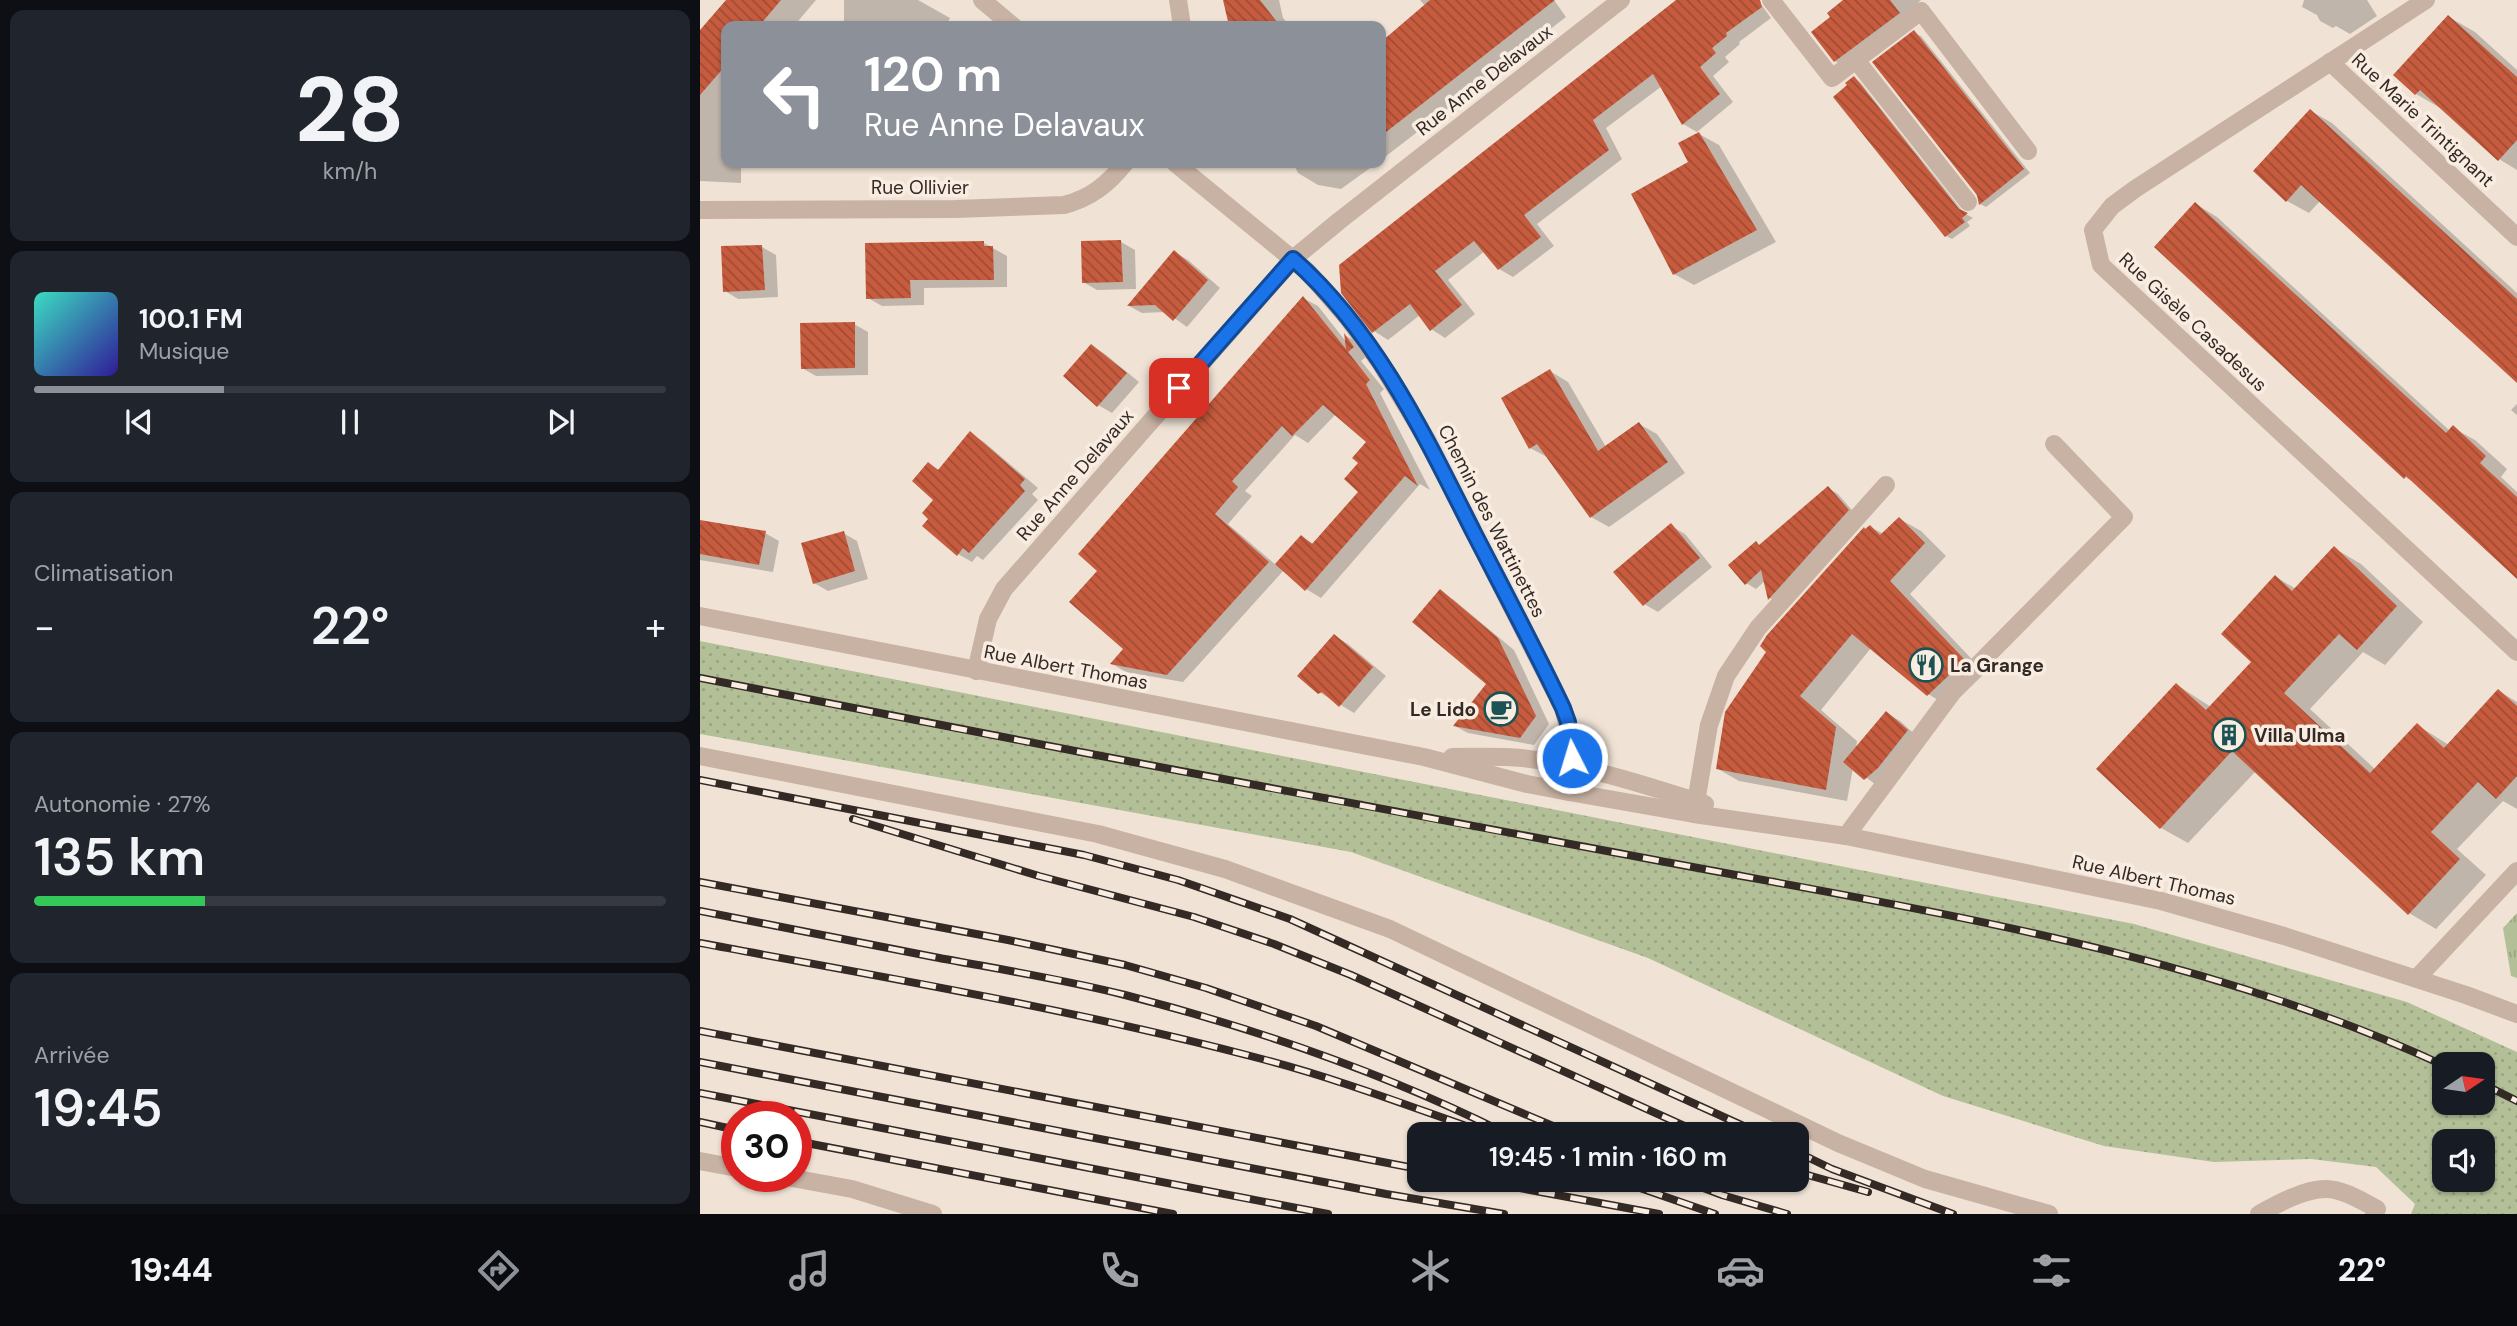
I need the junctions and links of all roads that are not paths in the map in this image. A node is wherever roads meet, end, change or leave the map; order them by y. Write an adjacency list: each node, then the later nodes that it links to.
1 (982, 0): 6 (street)
2 (1178, 0): 7 (street)
3 (1620, 0): 16 (street, Rue Anne Delavaux)
4 (1771, 0): 8 (street)
5 (2426, 0): 9 (street, Rue Gisèle Casadesus)
6 (1007, 21)
7 (1181, 21)
8 (1856, 60): 10 (street); 13 (street)
9 (2330, 62): 15 (street, Rue Marie Trintignant); 20 (street, Rue Gisèle Casadesus)
10 (2028, 151)
11 (1121, 168): 14 (street, Rue Ollivier)
12 (1181, 168): 16 (street, Chemin des Wattinettes)
13 (1968, 202)
14 (700, 209)
15 (2517, 237)
16 (1293, 259): 21 (street, Rue Anne Delavaux); 24 (street, Chemin des Wattinettes)
17 (2054, 444): 27 (street)
18 (1886, 485): 26 (street)
19 (700, 617): 21 (street, Rue Albert Thomas)
20 (2517, 652)
21 (976, 671): 23 (street, Rue Albert Thomas)
22 (700, 756): 35 (street)
23 (1424, 757): 24 (street, Rue Albert Thomas); 25 (street, Rue Albert Thomas)
24 (1571, 766): 25 (street, Chemin des Wattinettes); 26 (street, Rue Albert Thomas)
25 (1569, 792): 26 (street, Rue Albert Thomas)
26 (1695, 808): 27 (street, Rue Albert Thomas)
27 (1846, 836): 29 (street, Rue Albert Thomas)
28 (2517, 871): 29 (street)
29 (2417, 978): 30 (street, Rue Albert Thomas)
30 (2517, 1014)
31 (700, 1161): 32 (street)
32 (721, 1165)
33 (812, 1182): 34 (street)
34 (933, 1214)
35 (2049, 1214)
36 (2259, 1214): 37 (street)
37 (2374, 1214)

